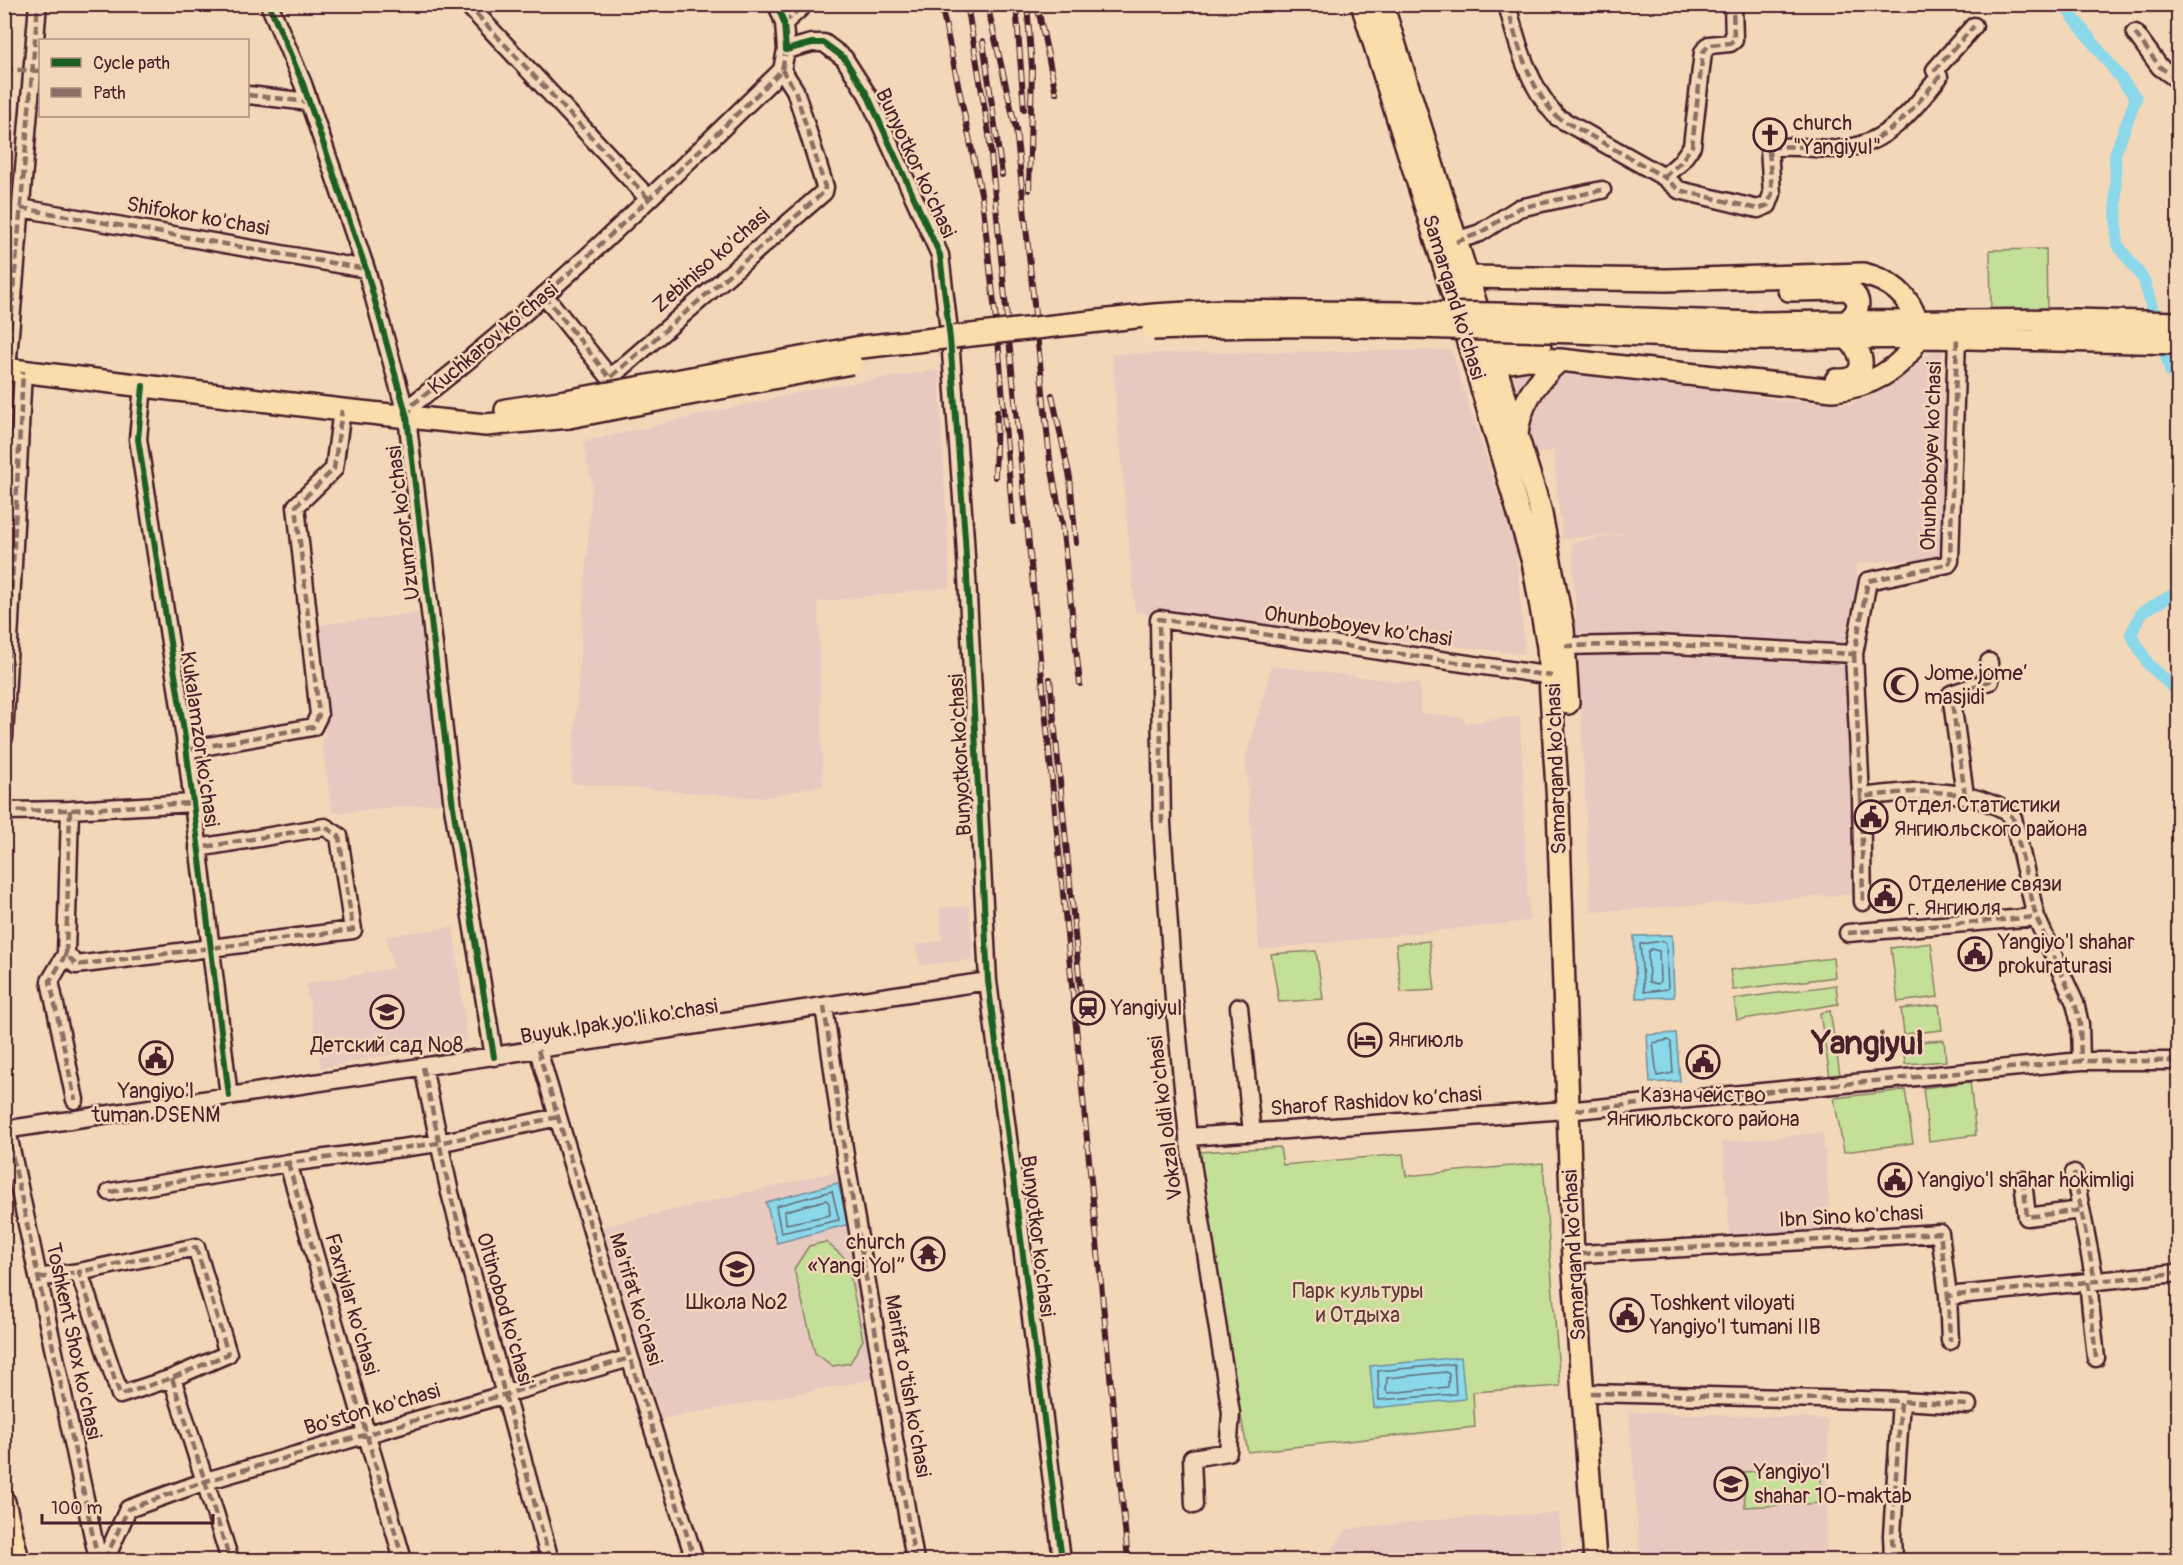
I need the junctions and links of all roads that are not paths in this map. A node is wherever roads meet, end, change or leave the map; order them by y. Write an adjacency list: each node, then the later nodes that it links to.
1 (38, 4): 14 (street)
2 (269, 4): 18 (street, Uzumzor ko'chasi)
3 (777, 4): 10 (street)
4 (805, 4): 10 (street)
5 (1362, 4): 23 (main road, Samarqand ko'chasi)
6 (1382, 4): 23 (main road, Samarqand ko'chasi)
7 (1507, 4): 19 (street)
8 (1733, 4): 19 (street)
9 (473, 7): 21 (street)
10 (784, 23): 13 (street)
11 (1974, 26): 19 (street)
12 (2135, 33): 16 (street)
13 (786, 50): 15 (street); 58 (street, Bunyotkor ko'chasi)
14 (37, 70): 22 (street)
15 (782, 70): 21 (street, Kuchkarov ko'chasi); 26 (street, Zebiniso ko'chasi)
16 (2178, 80)
17 (249, 95): 18 (street)
18 (309, 102): 24 (street, Uzumzor ko'chasi)
19 (1664, 177)
20 (1602, 190): 23 (street)
21 (649, 199): 26 (street, Kuchkarov ko'chasi)
22 (21, 208): 24 (street, Shifokor ko'chasi); 35 (street)
23 (1447, 244): 25 (main road, Samarqand ko'chasi)
24 (366, 269): 38 (street, Uzumzor ko'chasi)
25 (1461, 287): 28 (main road); 29 (main road); 33 (main road, Samarqand ko'chasi)
26 (544, 295): 38 (street, Kuchkarov ko'chasi)
27 (2178, 323): 30 (main road)
28 (1846, 330): 29 (main road); 33 (main road); 38 (main road, bridge)
29 (1917, 330): 30 (main road); 31 (main road); 34 (main road)
30 (2117, 331): 31 (main road); 32 (main road)
31 (1957, 338): 42 (street, Ohunboboyev ko'chasi)
32 (2178, 343)
33 (1482, 356): 34 (main road); 39 (main road, Samarqand ko'chasi); 44 (main road, Samarqand ko'chasi)
34 (1560, 360): 39 (main road)
35 (12, 370): 36 (main road); 45 (street)
36 (143, 386): 37 (main road); 46 (street, Kukalamzor ko'chasi)
37 (342, 410): 38 (main road); 46 (street)
38 (407, 417): 62 (street, Uzumzor ko'chasi)
39 (1517, 435): 41 (main road, Samarqand ko'chasi)
40 (1159, 619): 44 (street, Ohunboboyev ko'chasi); 72 (street, Vokzal oldi ko'chasi)
41 (1565, 646): 42 (street); 68 (main road, Samarqand ko'chasi)
42 (1854, 654): 48 (street, Ohunboboyev ko'chasi)
43 (1989, 662): 47 (street)
44 (1552, 676): 68 (main road, Samarqand ko'chasi)
45 (4, 738)
46 (186, 750): 49 (street, Kukalamzor ko'chasi)
47 (1965, 795): 48 (street); 54 (street)
48 (1861, 797): 53 (street, Ohunboboyev ko'chasi)
49 (193, 803): 50 (street); 52 (street, Kukalamzor ko'chasi)
50 (70, 810): 51 (street); 57 (street)
51 (4, 811)
52 (198, 848): 56 (street, Kukalamzor ko'chasi); 56 (street)
53 (1863, 902)
54 (2036, 917): 55 (street); 63 (street)
55 (1848, 933)
56 (211, 949): 57 (street); 66 (street, Kukalamzor ko'chasi)
57 (66, 954): 67 (street)
58 (988, 981): 59 (street, Buyuk Ipak yo'li ko'chasi); 105 (street, Bunyotkor ko'chasi)
59 (824, 1006): 61 (street, Buyuk Ipak yo'li ko'chasi); 104 (street, Marifat o'tish ko'chasi)
60 (1239, 1007): 71 (street)
61 (538, 1050): 62 (street, Buyuk Ipak yo'li ko'chasi); 69 (street, Ma'rifat ko'chasi)
62 (494, 1057): 65 (street, Buyuk Ipak yo'li ko'chasi)
63 (2081, 1061): 64 (street, Sharof Rashidov ko’chasi); 68 (street, Sharof Rashidov ko’chasi)
64 (2178, 1061)
65 (423, 1067): 66 (street, Buyuk Ipak yo'li ko'chasi); 73 (street, Oltinobod ko'chasi)
66 (230, 1096): 70 (street, Buyuk Ipak yo'li ko'chasi)
67 (75, 1100)
68 (1571, 1110): 71 (street, Sharof Rashidov ko’chasi); 79 (main road, Samarqand ko'chasi); 89 (main road, Samarqand ko'chasi)
69 (558, 1117): 73 (street); 86 (street, Ma'rifat ko'chasi)
70 (6, 1130): 82 (street, Toshkent Shox ko'chasi)
71 (1252, 1133): 72 (street, Sharof Rashidov ko’chasi)
72 (1188, 1137): 96 (street, Vokzal oldi ko'chasi)
73 (439, 1143): 74 (street); 90 (street, Oltinobod ko'chasi)
74 (288, 1163): 77 (street); 93 (street, Faxriylar ko'chasi)
75 (2074, 1173): 78 (street)
76 (2023, 1180): 78 (street)
77 (110, 1192)
78 (2081, 1210): 83 (street)
79 (1581, 1254): 84 (street, Ibn Sino ko'chasi); 89 (main road, Samarqand ko'chasi)
80 (80, 1272): 82 (street); 88 (street); 88 (street)
81 (2177, 1273): 83 (street)
82 (38, 1278): 98 (street, Toshkent Shox ko'chasi)
83 (2091, 1282): 84 (street); 87 (street)
84 (1948, 1296): 85 (street)
85 (1950, 1341)
86 (630, 1358): 90 (street, Bo'ston ko'chasi); 103 (street, Ma'rifat ko'chasi)
87 (2096, 1358)
88 (172, 1378): 94 (street)
89 (1586, 1393): 91 (street); 106 (main road, Samarqand ko'chasi); 107 (main road, Samarqand ko'chasi)
90 (506, 1394): 93 (street, Bo'ston ko'chasi); 102 (street, Oltinobod ko'chasi)
91 (1901, 1401): 92 (street); 108 (street)
92 (1968, 1405)
93 (365, 1434): 94 (street, Bo'ston ko'chasi); 101 (street, Faxriylar ko'chasi)
94 (206, 1481): 99 (street, Bo'ston ko'chasi); 100 (street)
95 (4, 1502): 97 (main road)
96 (1194, 1505)
97 (18, 1560)
98 (98, 1560)
99 (105, 1560)
100 (230, 1560)
101 (403, 1560)
102 (550, 1560)
103 (695, 1560)
104 (915, 1560)
105 (1062, 1560)
106 (1595, 1560)
107 (1606, 1560)
108 (1893, 1560)

